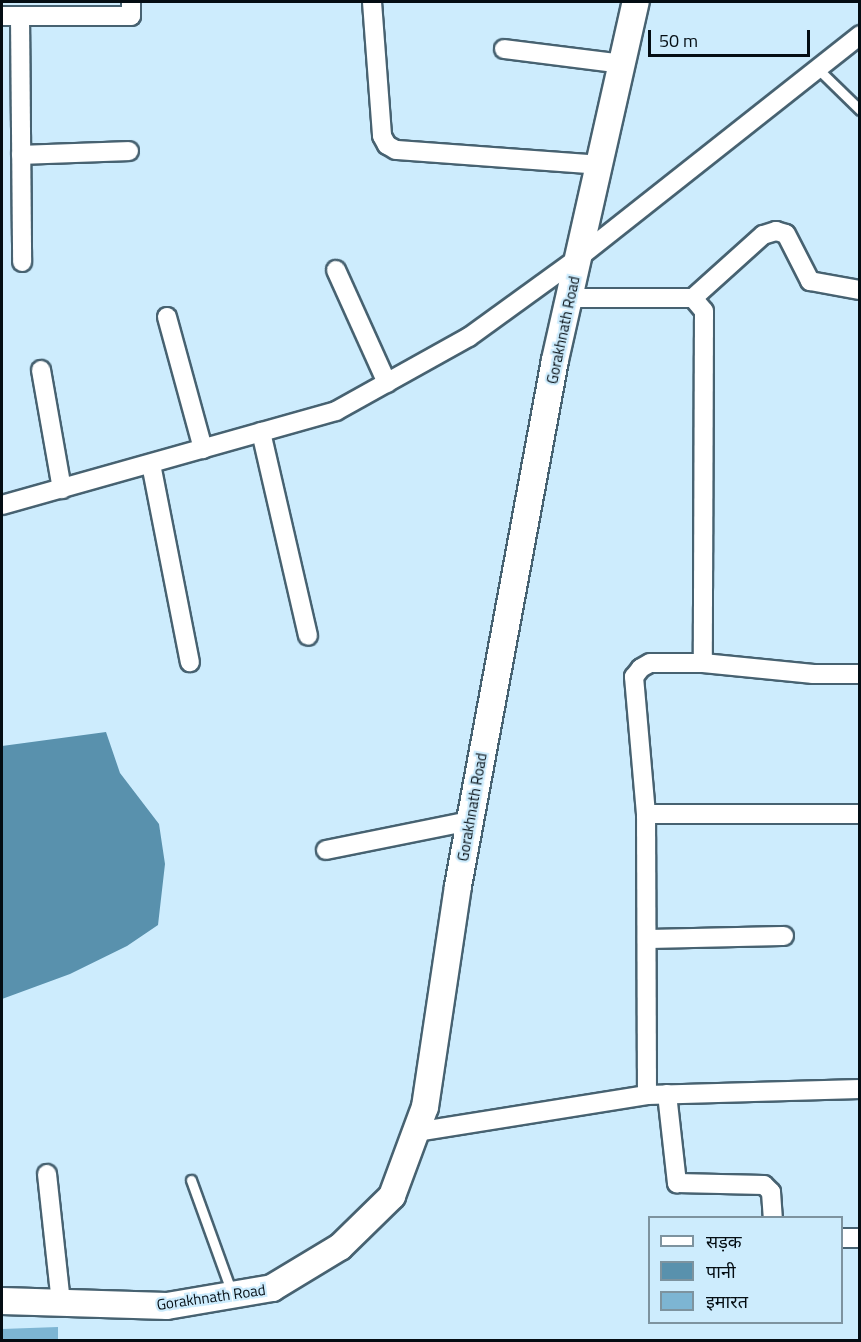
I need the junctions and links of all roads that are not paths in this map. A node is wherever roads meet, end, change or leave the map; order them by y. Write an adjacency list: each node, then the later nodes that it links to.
1 (131, 2): 5 (street)
2 (372, 2): 13 (street)
3 (636, 2): 8 (main road, Gorakhnath Road)
4 (2, 16): 5 (street)
5 (20, 16): 12 (street)
6 (860, 35): 9 (street)
7 (504, 50): 8 (street)
8 (622, 64): 13 (main road, Gorakhnath Road)
9 (817, 69): 10 (lane); 14 (street)
10 (860, 110)
11 (129, 151): 12 (street)
12 (21, 156): 15 (street)
13 (599, 165): 14 (main road, Gorakhnath Road)
14 (578, 258): 18 (main road, Gorakhnath Road); 22 (street)
15 (22, 262)
16 (336, 270): 22 (street)
17 (860, 290): 19 (street)
18 (569, 298): 19 (street); 34 (main road, Gorakhnath Road)
19 (693, 298): 30 (street)
20 (167, 317): 24 (street)
21 (41, 370): 26 (street)
22 (387, 382): 23 (street)
23 (261, 432): 24 (street); 28 (street)
24 (203, 448): 25 (street)
25 (151, 464): 26 (street); 29 (street)
26 (62, 489): 27 (street)
27 (2, 505)
28 (308, 636)
29 (190, 662)
30 (702, 663): 31 (street); 32 (street)
31 (860, 674)
32 (646, 814): 33 (street); 37 (street)
33 (860, 814)
34 (470, 821): 35 (street); 41 (main road, Gorakhnath Road)
35 (327, 850)
36 (784, 936): 37 (street)
37 (647, 939): 40 (street)
38 (860, 1089): 39 (street)
39 (667, 1094): 40 (street); 44 (street)
40 (647, 1095): 41 (street)
41 (416, 1132): 47 (main road, Gorakhnath Road)
42 (47, 1174): 49 (street)
43 (191, 1180): 47 (lane)
44 (773, 1216)
45 (843, 1238): 46 (street)
46 (860, 1238)
47 (232, 1295): 49 (main road, Gorakhnath Road)
48 (2, 1301): 49 (main road, Gorakhnath Road)
49 (61, 1303)

